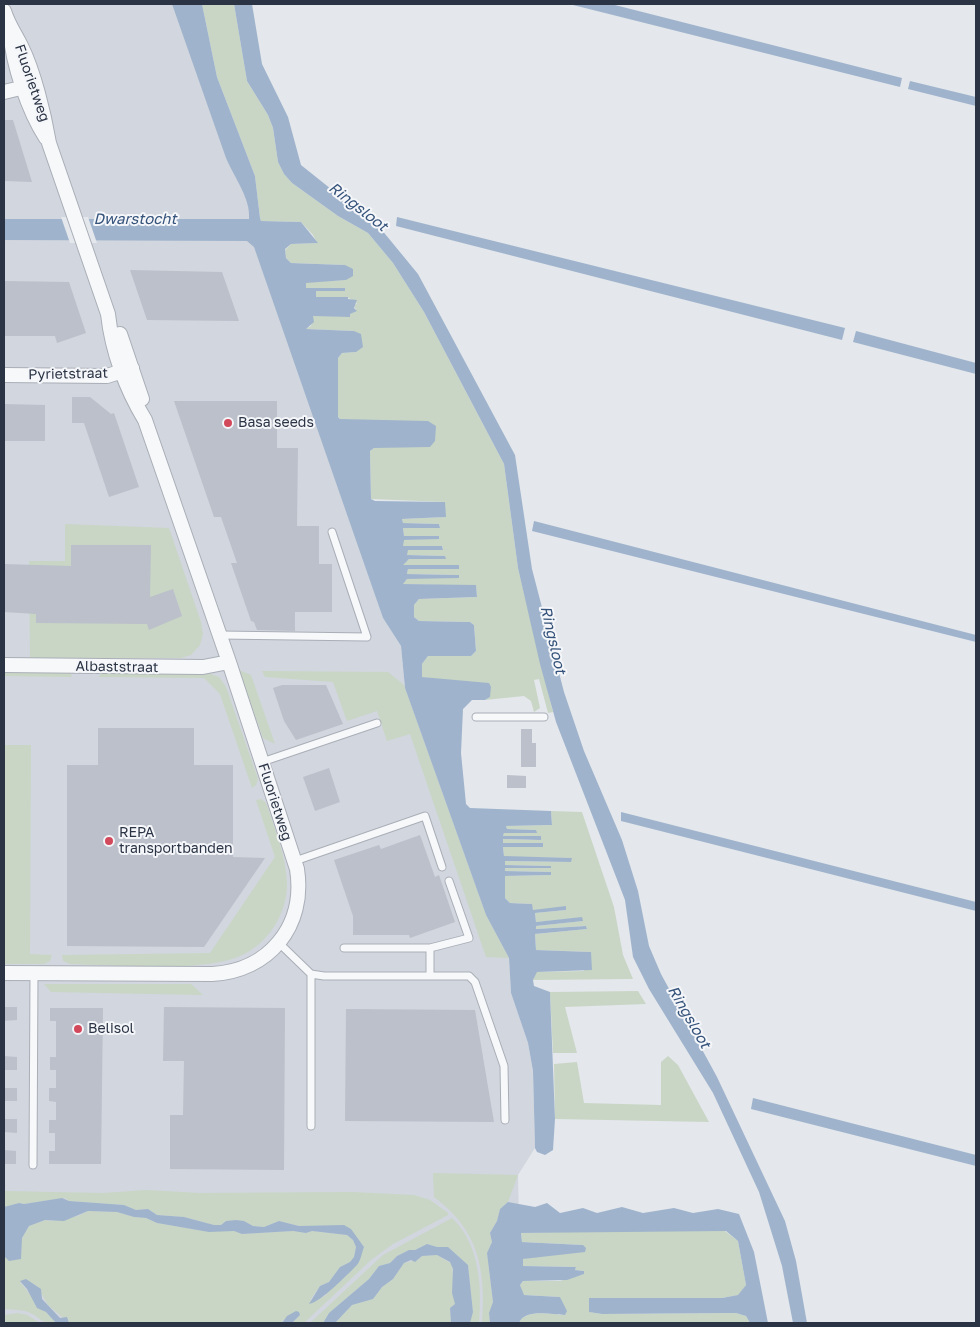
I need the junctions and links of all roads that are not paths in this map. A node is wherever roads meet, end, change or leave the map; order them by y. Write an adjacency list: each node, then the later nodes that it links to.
1 (4, 11): 2 (street, Fluorietweg)
2 (29, 86): 3 (street); 4 (street, Fluorietweg)
3 (4, 92)
4 (127, 370): 5 (street, Pyrietstraat); 7 (street, Fluorietweg)
5 (4, 375)
6 (332, 532): 7 (lane)
7 (219, 635): 8 (street, Fluorietweg)
8 (229, 662): 9 (street, Albaststraat); 13 (street, Fluorietweg)
9 (4, 666)
10 (476, 717): 11 (lane)
11 (544, 717)
12 (377, 723): 13 (lane)
13 (262, 762): 14 (street, Fluorietweg)
14 (295, 861): 15 (lane); 17 (street, Fluorietweg)
15 (442, 867)
16 (449, 881): 19 (lane)
17 (279, 943): 21 (street, Fluorietweg); 22 (lane)
18 (344, 948): 19 (lane)
19 (430, 948): 23 (lane)
20 (4, 973): 21 (street, Fluorietweg)
21 (34, 973): 26 (lane)
22 (311, 974): 23 (lane); 25 (lane)
23 (430, 976): 24 (lane)
24 (505, 1120)
25 (311, 1126)
26 (33, 1165)

